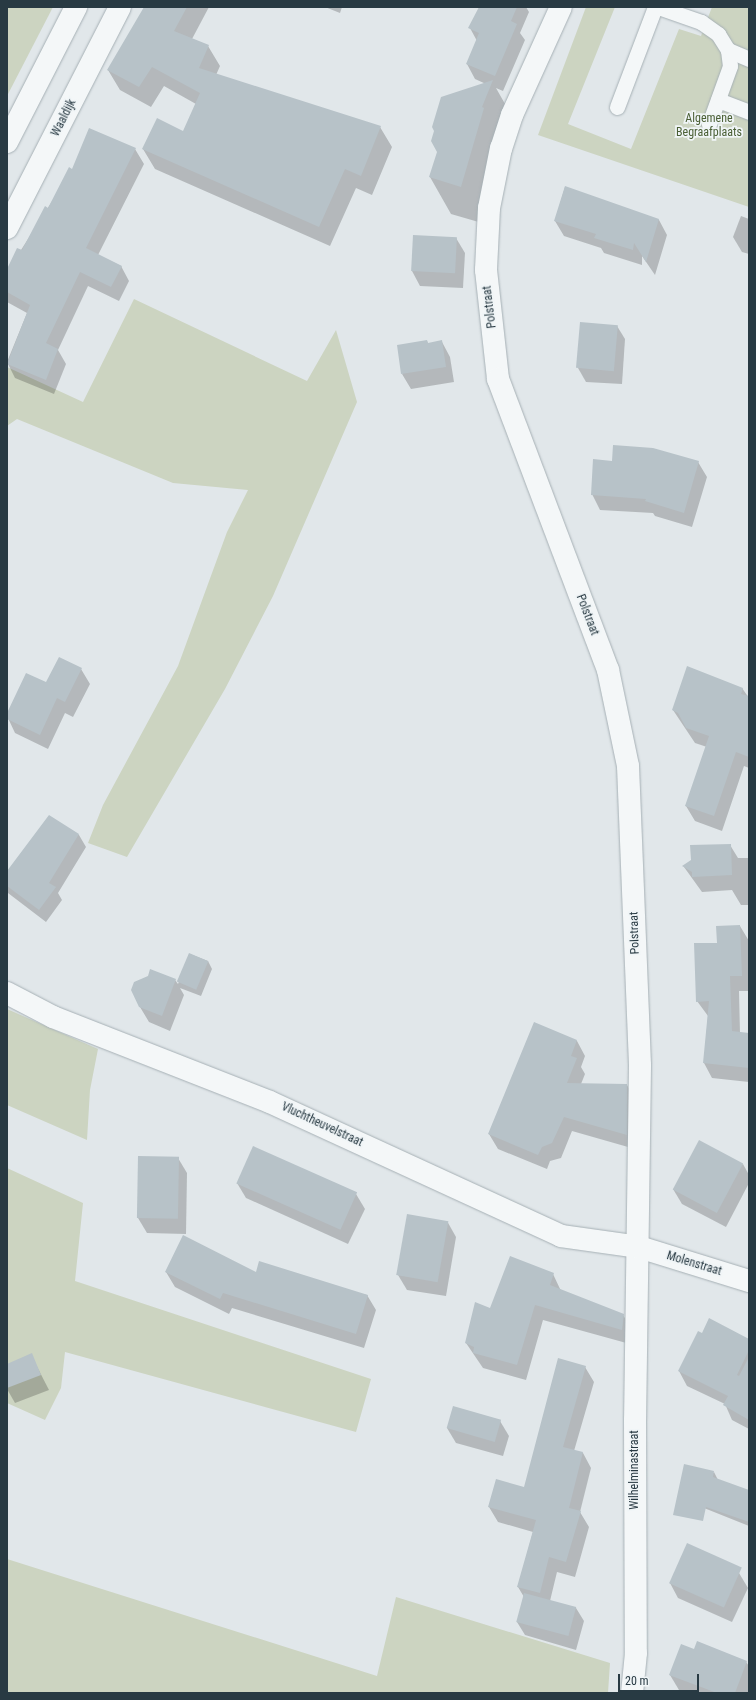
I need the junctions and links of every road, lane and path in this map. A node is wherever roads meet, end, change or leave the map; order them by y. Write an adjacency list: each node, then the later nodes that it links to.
1 (76, 7): 11 (street)
2 (120, 7): 12 (street, Waaldijk)
3 (561, 7): 14 (street, Polstraat)
4 (657, 7): 5 (lane); 8 (lane)
5 (728, 50): 6 (lane); 7 (lane)
6 (749, 59)
7 (718, 100): 9 (lane); 10 (lane)
8 (617, 107)
9 (749, 112)
10 (709, 124)
11 (7, 142)
12 (7, 228)
13 (7, 993): 14 (street, Vluchtheuvelstraat)
14 (639, 1247): 15 (street, Molenstraat); 16 (street, Wilhelminastraat)
15 (749, 1281)
16 (632, 1693)

